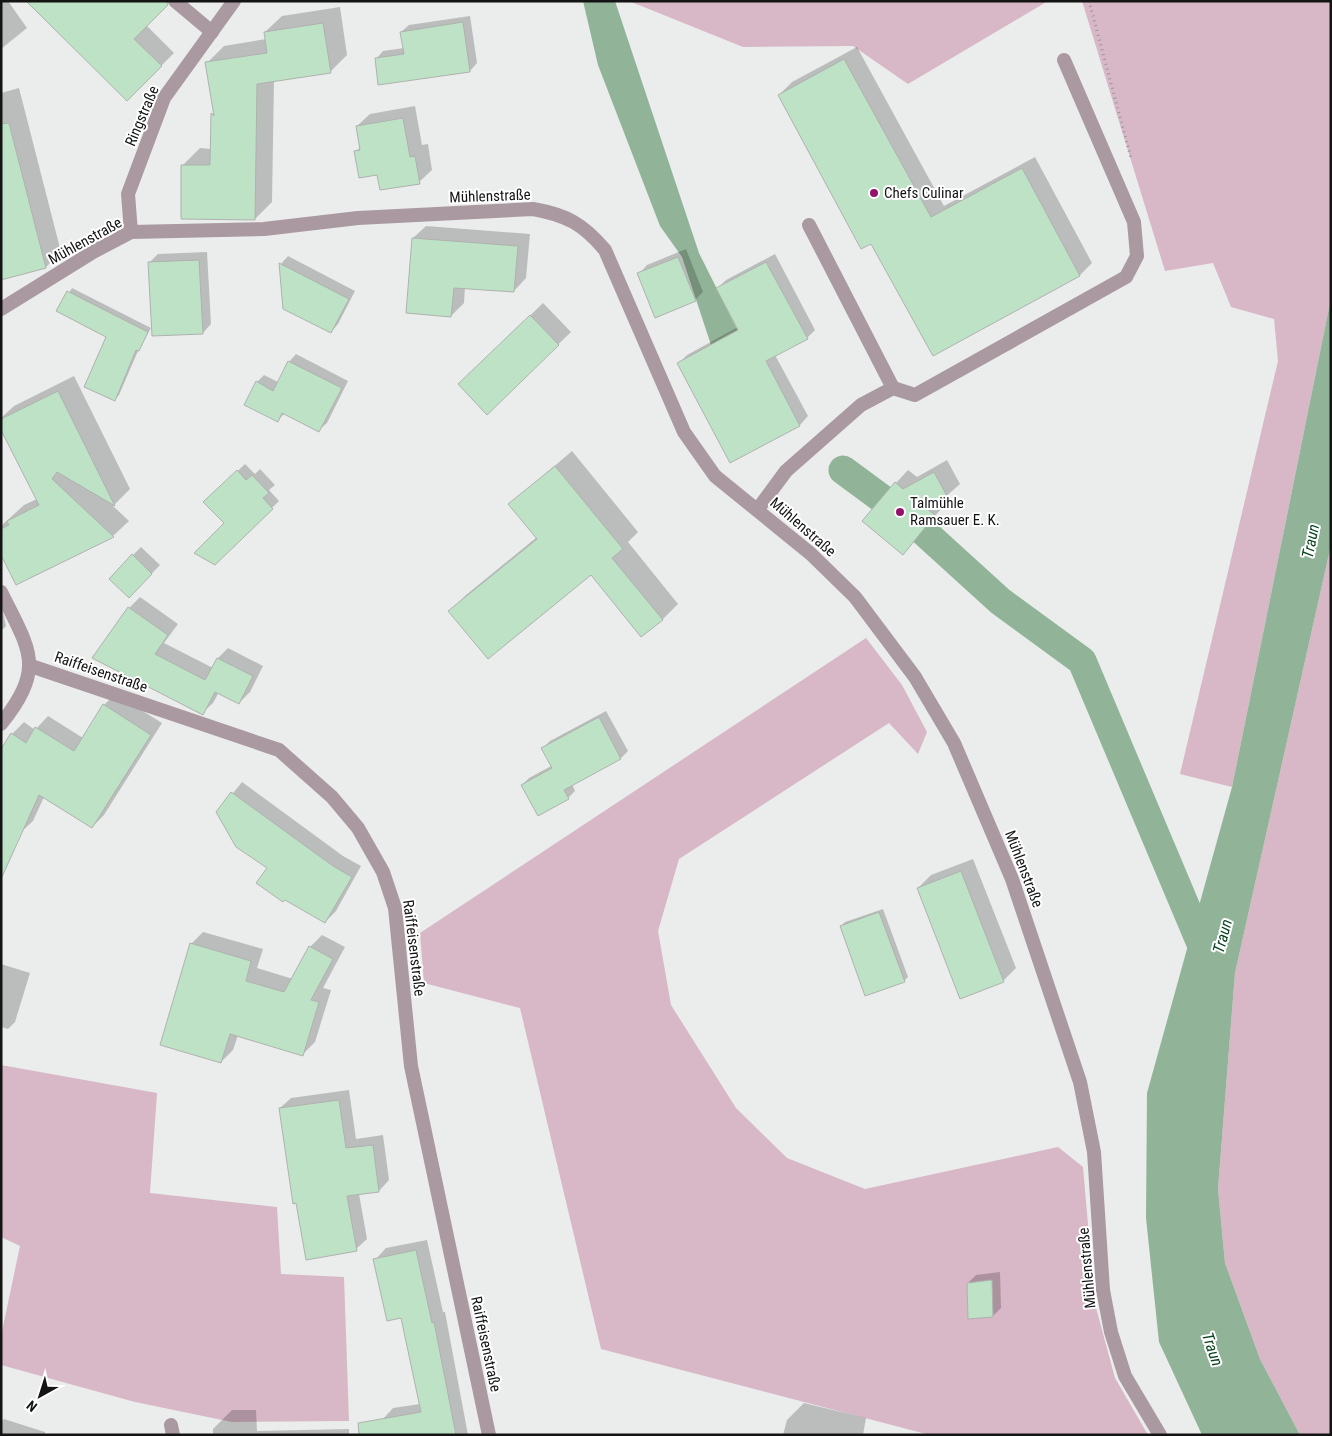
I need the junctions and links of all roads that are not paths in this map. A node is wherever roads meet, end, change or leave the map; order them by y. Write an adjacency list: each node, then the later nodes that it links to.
1 (175, 1): 3 (street)
2 (234, 1): 3 (street, Ringstraße)
3 (212, 32): 6 (street, Ringstraße)
4 (1064, 60): 8 (street)
5 (809, 225): 8 (street)
6 (131, 232): 7 (street, Mühlenstraße); 9 (street, Mühlenstraße)
7 (1, 309)
8 (893, 388): 9 (street)
9 (758, 509): 14 (street, Mühlenstraße)
10 (1, 592): 11 (street, Raiffeisenstraße)
11 (31, 666): 12 (street); 13 (street, Raiffeisenstraße)
12 (1, 724)
13 (489, 1435)
14 (1160, 1435)

